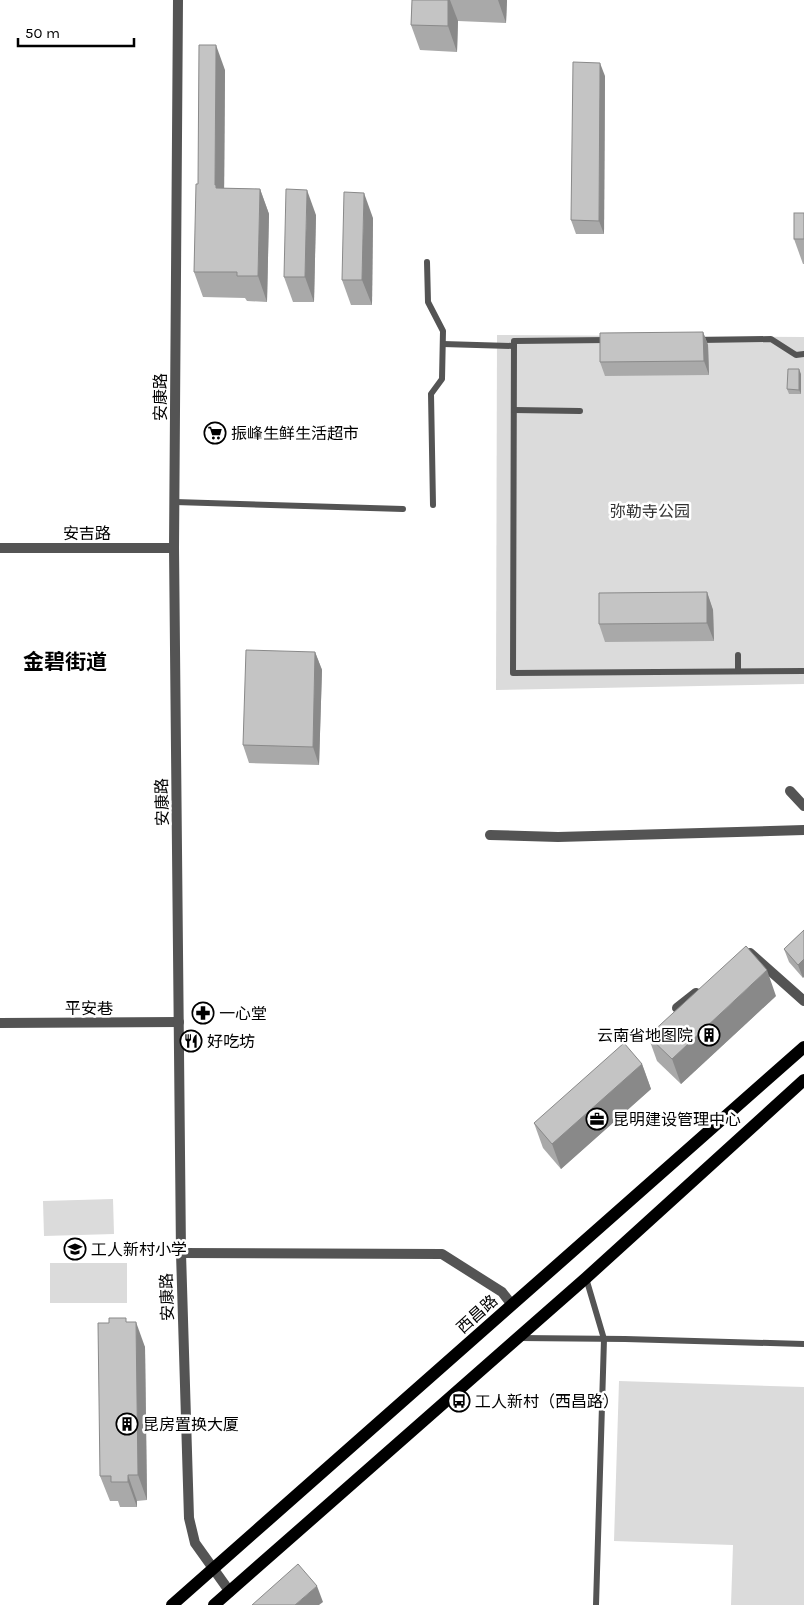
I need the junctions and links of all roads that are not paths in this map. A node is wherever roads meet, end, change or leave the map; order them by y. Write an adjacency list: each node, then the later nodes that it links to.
1 (178, 0): 10 (street, 安康路)
2 (427, 262): 5 (lane)
3 (613, 340): 6 (lane)
4 (692, 340): 7 (lane)
5 (443, 344): 6 (lane); 11 (lane)
6 (514, 346): 8 (lane)
7 (804, 354)
8 (514, 410): 9 (lane); 16 (lane)
9 (580, 412)
10 (175, 502): 12 (lane); 14 (street, 安康路)
11 (434, 505)
12 (403, 509)
13 (0, 548): 14 (street, 安吉路)
14 (174, 548): 26 (street, 安康路)
15 (738, 656): 16 (lane)
16 (738, 671): 17 (lane)
17 (804, 672)
18 (790, 791): 19 (street)
19 (804, 806)
20 (804, 830): 21 (street)
21 (490, 835)
22 (740, 957): 24 (street)
23 (705, 985): 25 (street)
24 (804, 1001)
25 (677, 1008)
26 (179, 1022): 27 (street, 平安巷); 30 (street, 安康路)
27 (0, 1023)
28 (804, 1047): 32 (main road, 西昌路)
29 (804, 1080): 31 (main road)
30 (181, 1253): 32 (street); 36 (street, 安康路)
31 (586, 1278): 33 (main road); 34 (lane)
32 (512, 1305): 36 (main road, 西昌路)
33 (518, 1338): 34 (lane); 37 (main road)
34 (604, 1339): 35 (lane); 40 (lane)
35 (804, 1344)
36 (213, 1570): 37 (street, 安康路); 38 (main road, 西昌路)
37 (230, 1592): 39 (main road)
38 (172, 1605)
39 (214, 1605)
40 (596, 1605)

